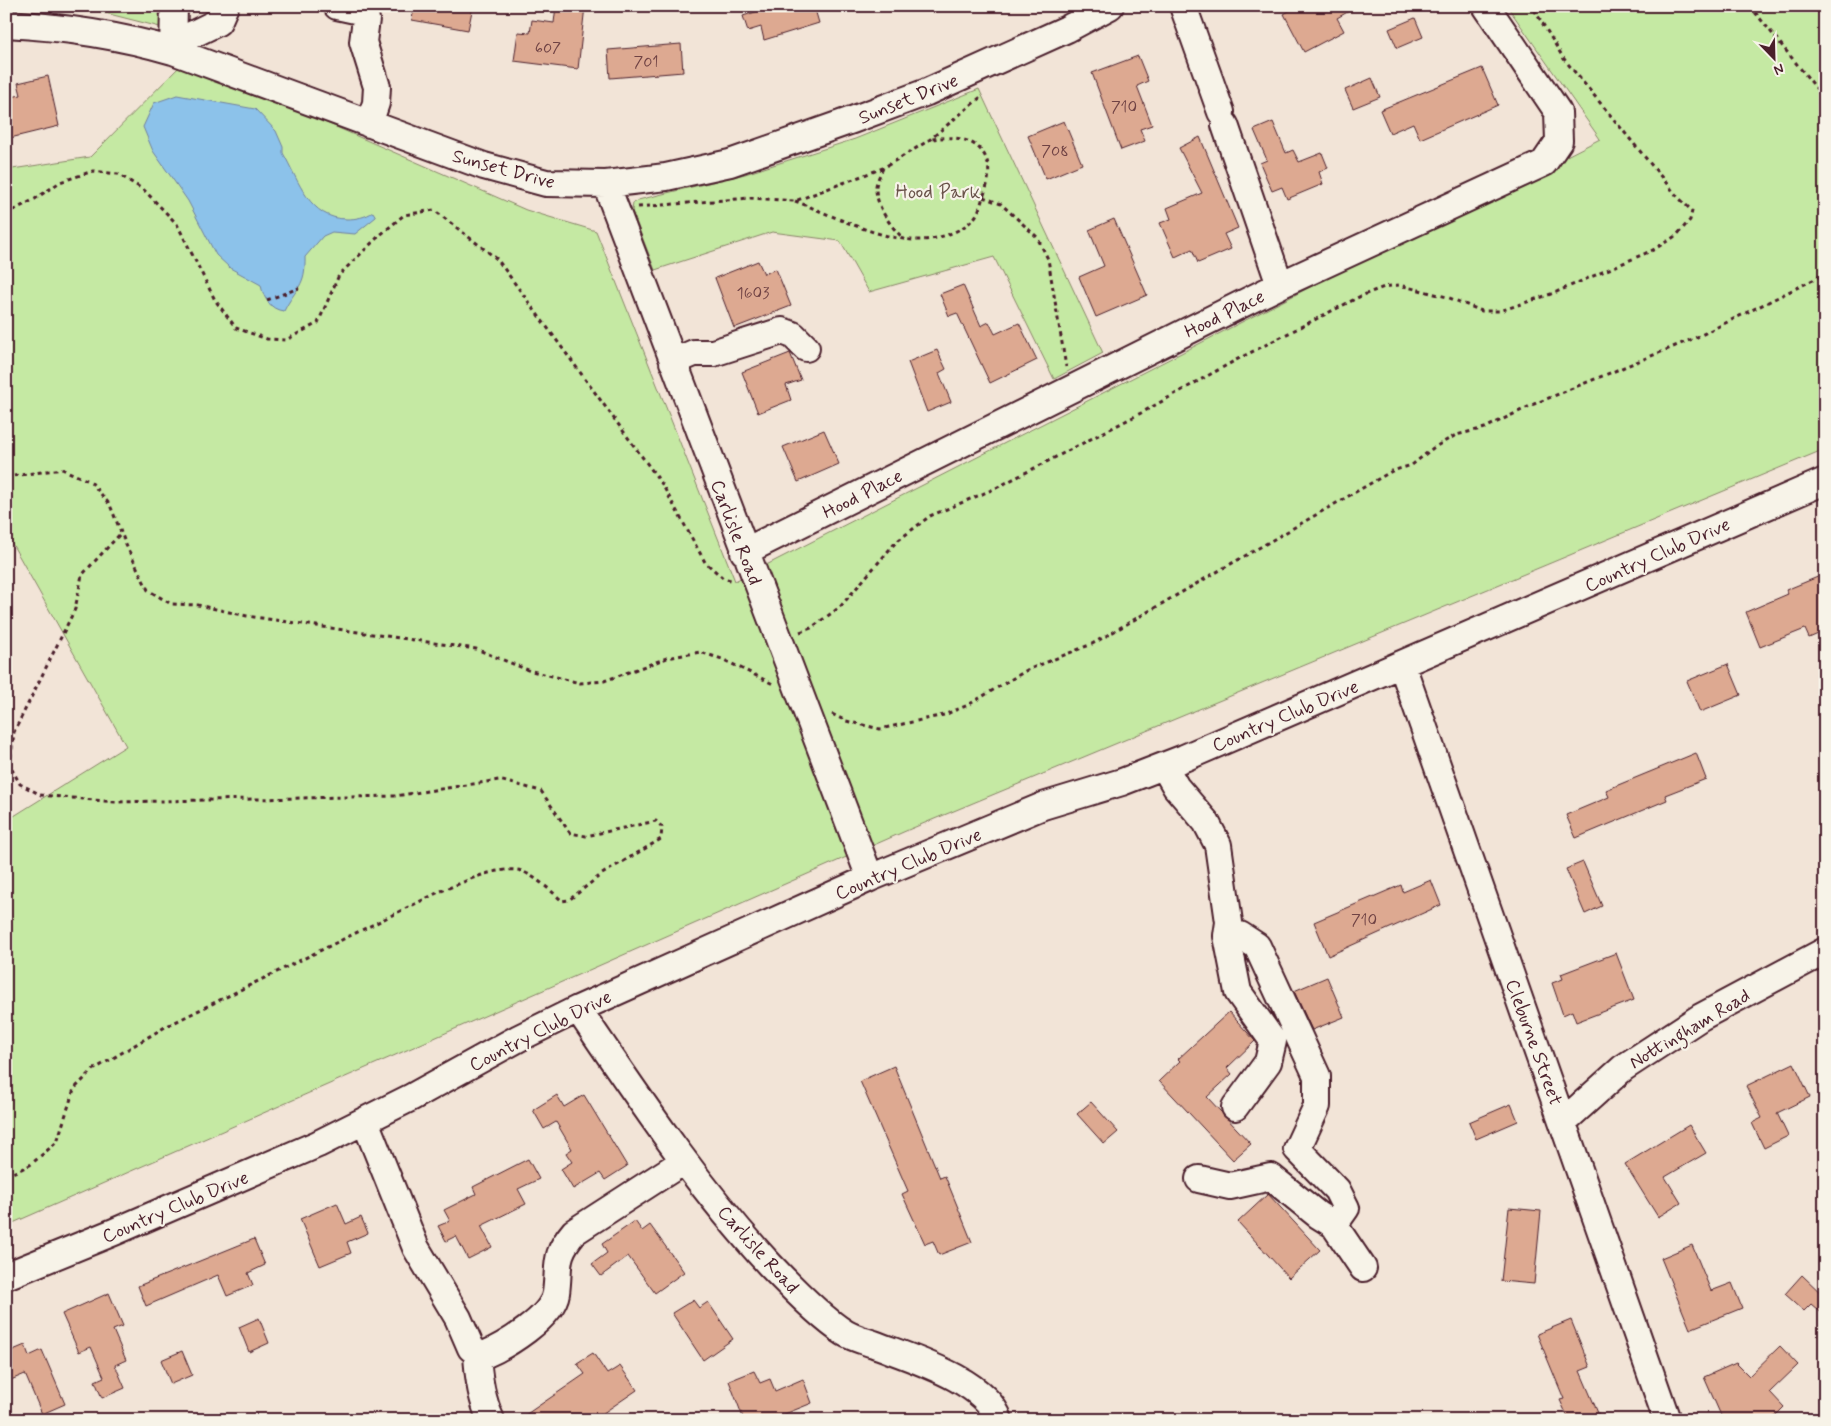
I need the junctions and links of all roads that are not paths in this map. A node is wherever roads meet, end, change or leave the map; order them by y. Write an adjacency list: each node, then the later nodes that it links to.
1 (174, 6): 8 (street)
2 (225, 6): 8 (street)
3 (337, 6): 9 (street)
4 (1110, 6): 10 (street, Sunset Drive)
5 (1183, 6): 11 (street)
6 (1486, 6): 11 (street, Hood Place)
7 (6, 24): 8 (street, Sunset Drive)
8 (173, 48): 9 (street, Sunset Drive)
9 (369, 124): 10 (street, Sunset Drive)
10 (606, 184): 13 (street, Carlisle Road)
11 (1280, 285): 15 (street, Hood Place)
12 (806, 348): 13 (street)
13 (673, 362): 15 (street, Carlisle Road)
14 (1825, 481): 16 (street, Country Club Drive)
15 (744, 552): 18 (street, Carlisle Road)
16 (1402, 665): 17 (street, Country Club Drive); 23 (street, Cleburne Street)
17 (1164, 766): 18 (street, Country Club Drive); 19 (street)
18 (870, 878): 21 (street, Country Club Drive)
19 (1227, 934): 22 (street); 25 (street)
20 (1825, 951): 23 (street, Nottingham Road)
21 (578, 1008): 24 (street, Country Club Drive); 26 (street, Carlisle Road)
22 (1235, 1107)
23 (1564, 1120): 35 (street, Cleburne Street)
24 (365, 1121): 31 (street, Country Club Drive); 32 (street)
25 (1297, 1149): 27 (street); 29 (street)
26 (684, 1161): 32 (street); 34 (street, Carlisle Road)
27 (1271, 1177): 28 (street); 29 (street)
28 (1199, 1179)
29 (1334, 1225): 30 (street)
30 (1363, 1268)
31 (6, 1276)
32 (477, 1353): 33 (street)
33 (491, 1420)
34 (1000, 1420)
35 (1667, 1420)

